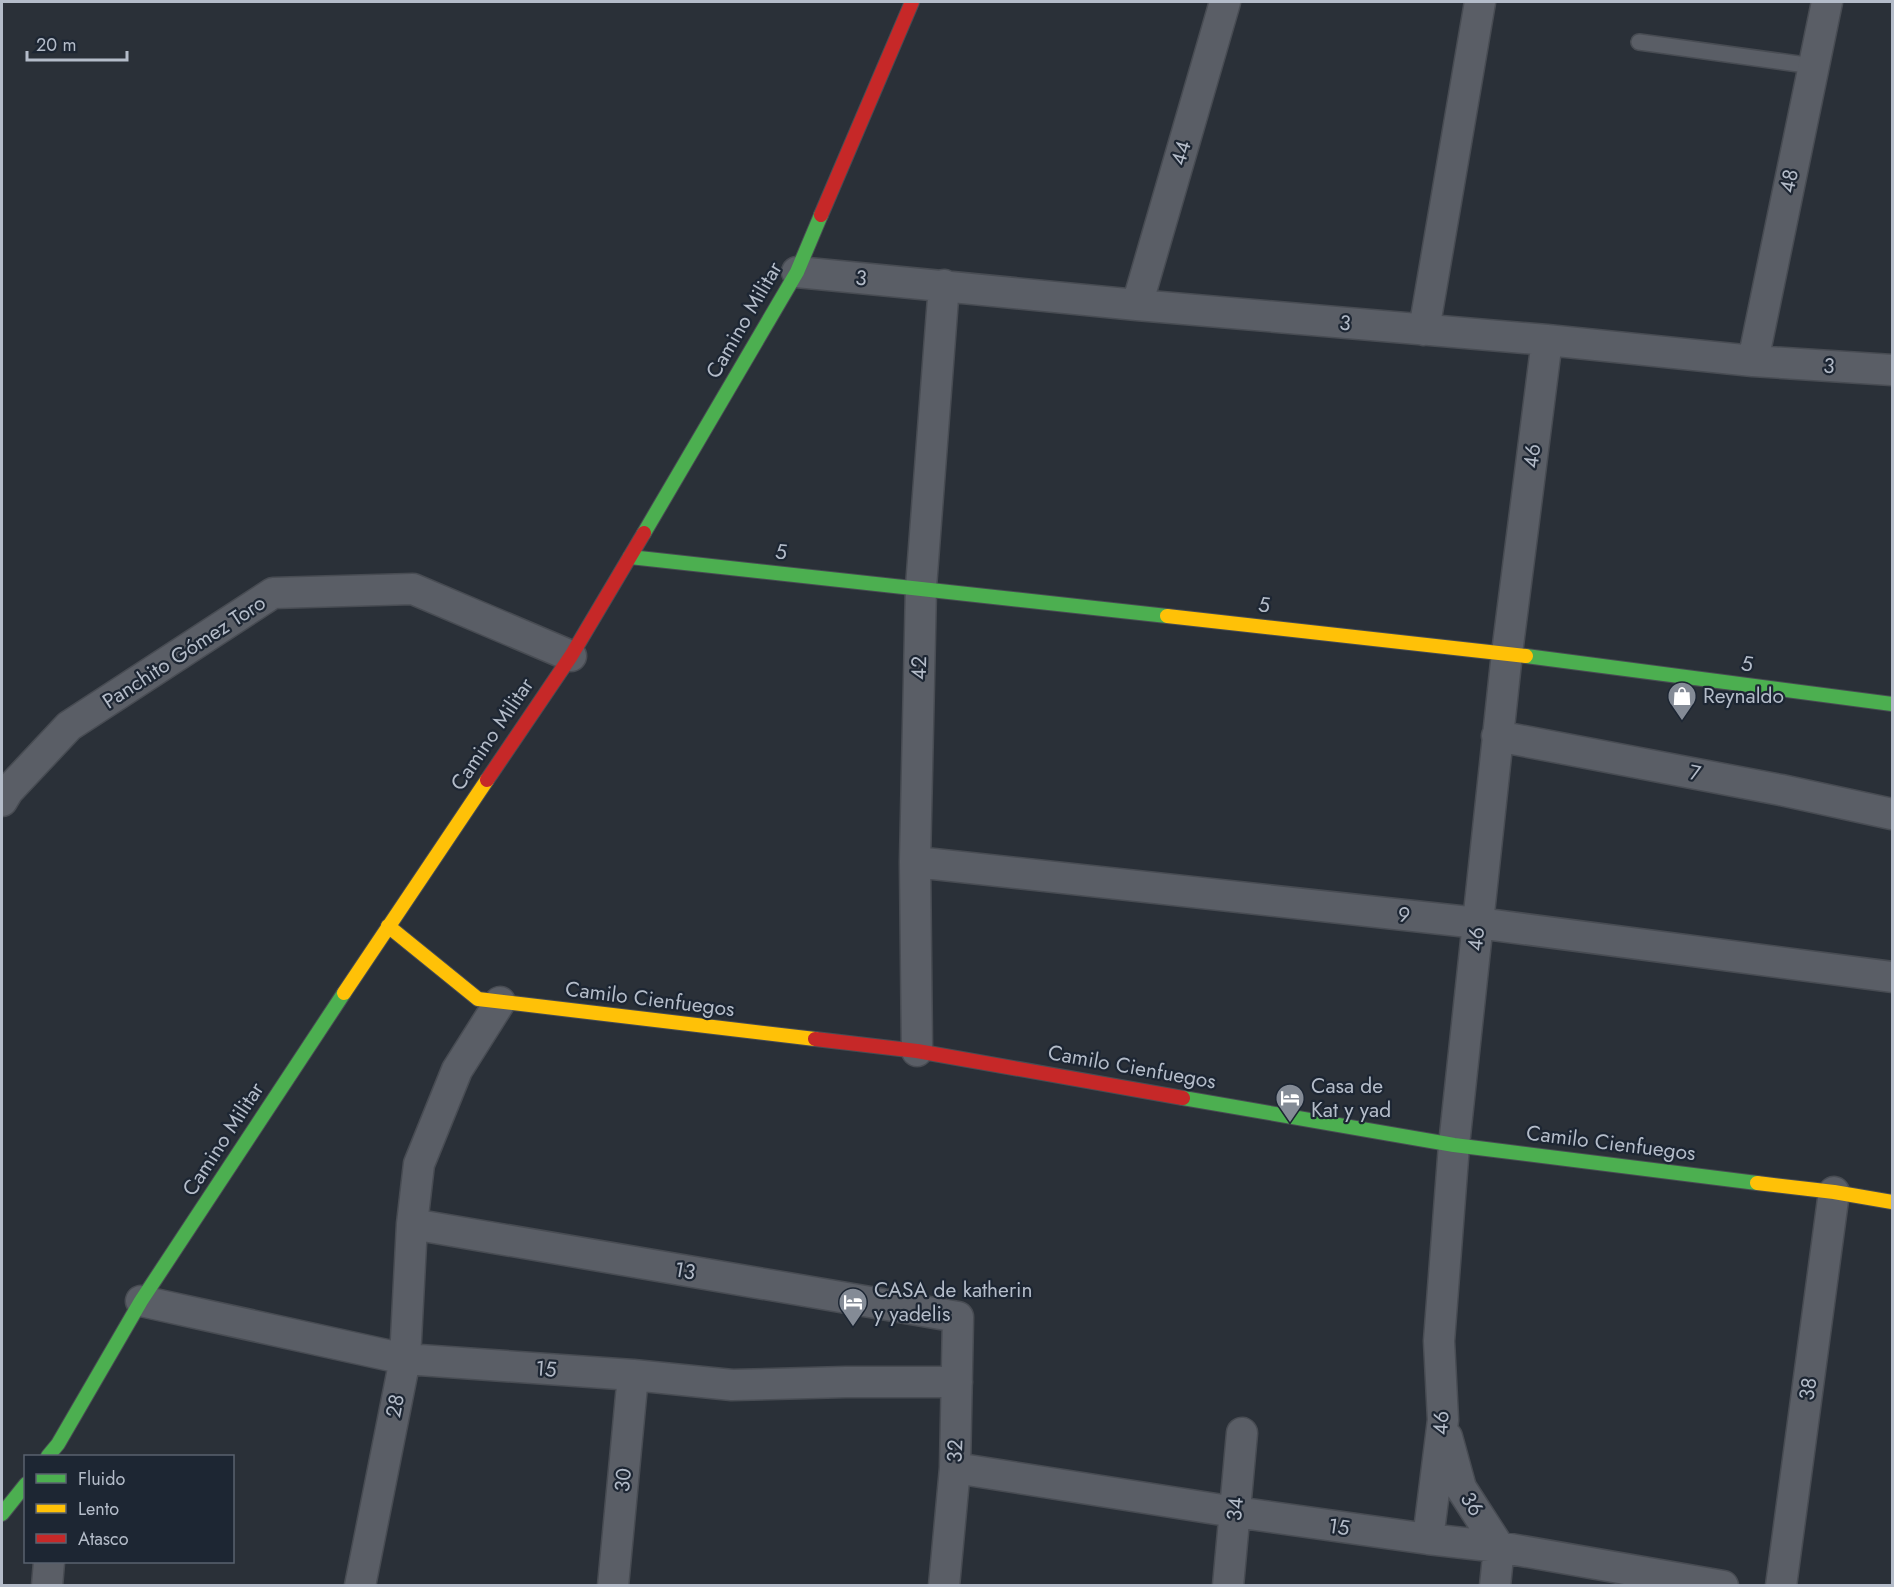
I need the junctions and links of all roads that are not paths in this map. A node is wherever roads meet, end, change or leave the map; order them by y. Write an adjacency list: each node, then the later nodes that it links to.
1 (912, 2): 7 (street, Camino Militar)
2 (1225, 2): 9 (street, 44)
3 (1480, 2): 10 (street)
4 (1827, 2): 6 (street, 48)
5 (1639, 42): 6 (lane)
6 (1813, 66): 12 (street, 48)
7 (797, 272): 8 (street, 3); 14 (street, Camino Militar)
8 (944, 285): 9 (street, 3); 15 (street, 42)
9 (1137, 305): 10 (street, 3)
10 (1424, 330): 11 (street, 3)
11 (1547, 340): 12 (street, 3); 16 (street, 46)
12 (1753, 361): 13 (street, 3)
13 (1893, 370)
14 (630, 557): 15 (street, 5); 17 (street, Camino Militar)
15 (921, 587): 16 (street, 5); 22 (street, 42)
16 (1507, 653): 18 (street, 5); 19 (street, 46)
17 (571, 656): 20 (street, Panchito Gómez Toro); 24 (street, Camino Militar)
18 (1893, 704)
19 (1497, 736): 21 (street, 7); 23 (street, 46)
20 (4, 795)
21 (1893, 814)
22 (915, 862): 23 (street, 9); 27 (street, 42)
23 (1478, 923): 25 (street, 9); 28 (street, 46)
24 (388, 926): 26 (street, Camilo Cienfuegos); 32 (street, Camino Militar)
25 (1893, 977)
26 (500, 1002): 27 (street, Camilo Cienfuegos); 31 (street, 28)
27 (917, 1051): 28 (street, Camilo Cienfuegos)
28 (1454, 1145): 29 (street, Camilo Cienfuegos); 37 (street, 46)
29 (1834, 1192): 30 (street, Camilo Cienfuegos); 54 (street, 38)
30 (1893, 1202)
31 (412, 1224): 33 (street, 13); 34 (street, 28)
32 (141, 1301): 34 (street, 15); 39 (street, Camino Militar)
33 (958, 1317): 36 (street, 32)
34 (405, 1359): 35 (street, 15); 48 (street, 28)
35 (633, 1375): 36 (street, 15); 49 (street, 30)
36 (957, 1382): 40 (street, 32)
37 (1443, 1420): 44 (street, 46); 45 (street, 36)
38 (1242, 1433): 42 (street, 34)
39 (55, 1452)
40 (955, 1468): 42 (street, 15); 50 (street, 32)
41 (24, 1486): 43 (street)
42 (1235, 1512): 44 (street, 15); 51 (street, 34)
43 (2, 1514)
44 (1428, 1539): 45 (street, 15)
45 (1499, 1547): 52 (street); 53 (street, 15)
46 (49, 1563): 47 (street)
47 (47, 1586)
48 (360, 1586)
49 (614, 1586)
50 (944, 1586)
51 (1228, 1586)
52 (1495, 1586)
53 (1723, 1586)
54 (1781, 1586)

